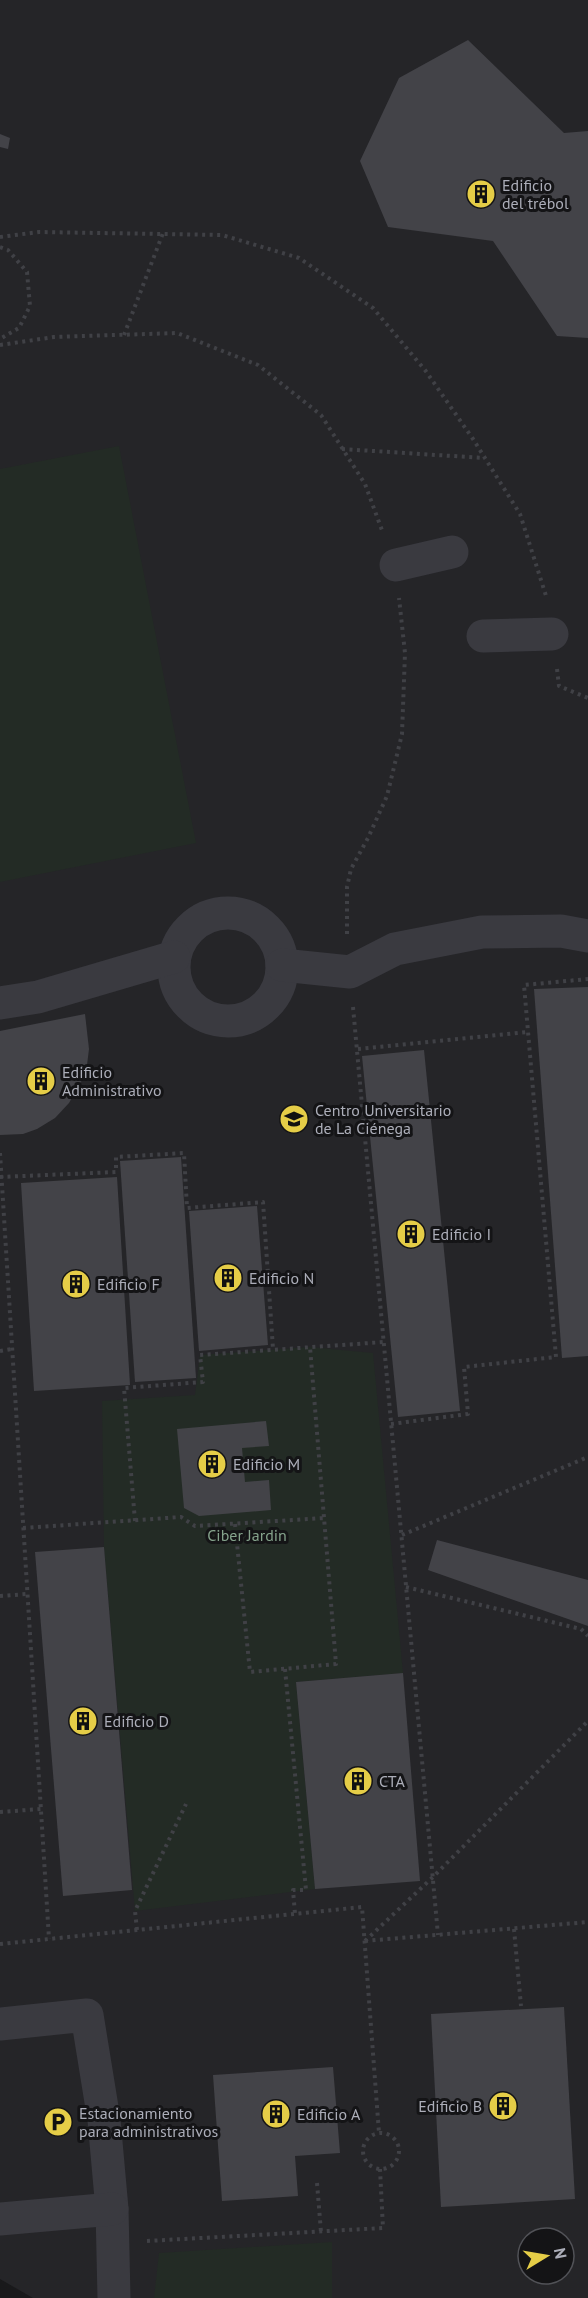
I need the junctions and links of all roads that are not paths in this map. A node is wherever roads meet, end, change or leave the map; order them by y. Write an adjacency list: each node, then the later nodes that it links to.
1 (452, 552): 2 (street)
2 (396, 565)
3 (552, 634): 4 (street)
4 (483, 636)
5 (588, 936): 7 (street)
6 (174, 957): 7 (street); 7 (street); 8 (street)
7 (282, 965)
8 (0, 1003)
9 (0, 2024): 10 (street)
10 (112, 2209): 11 (street); 12 (street)
11 (0, 2218)
12 (114, 2298)

